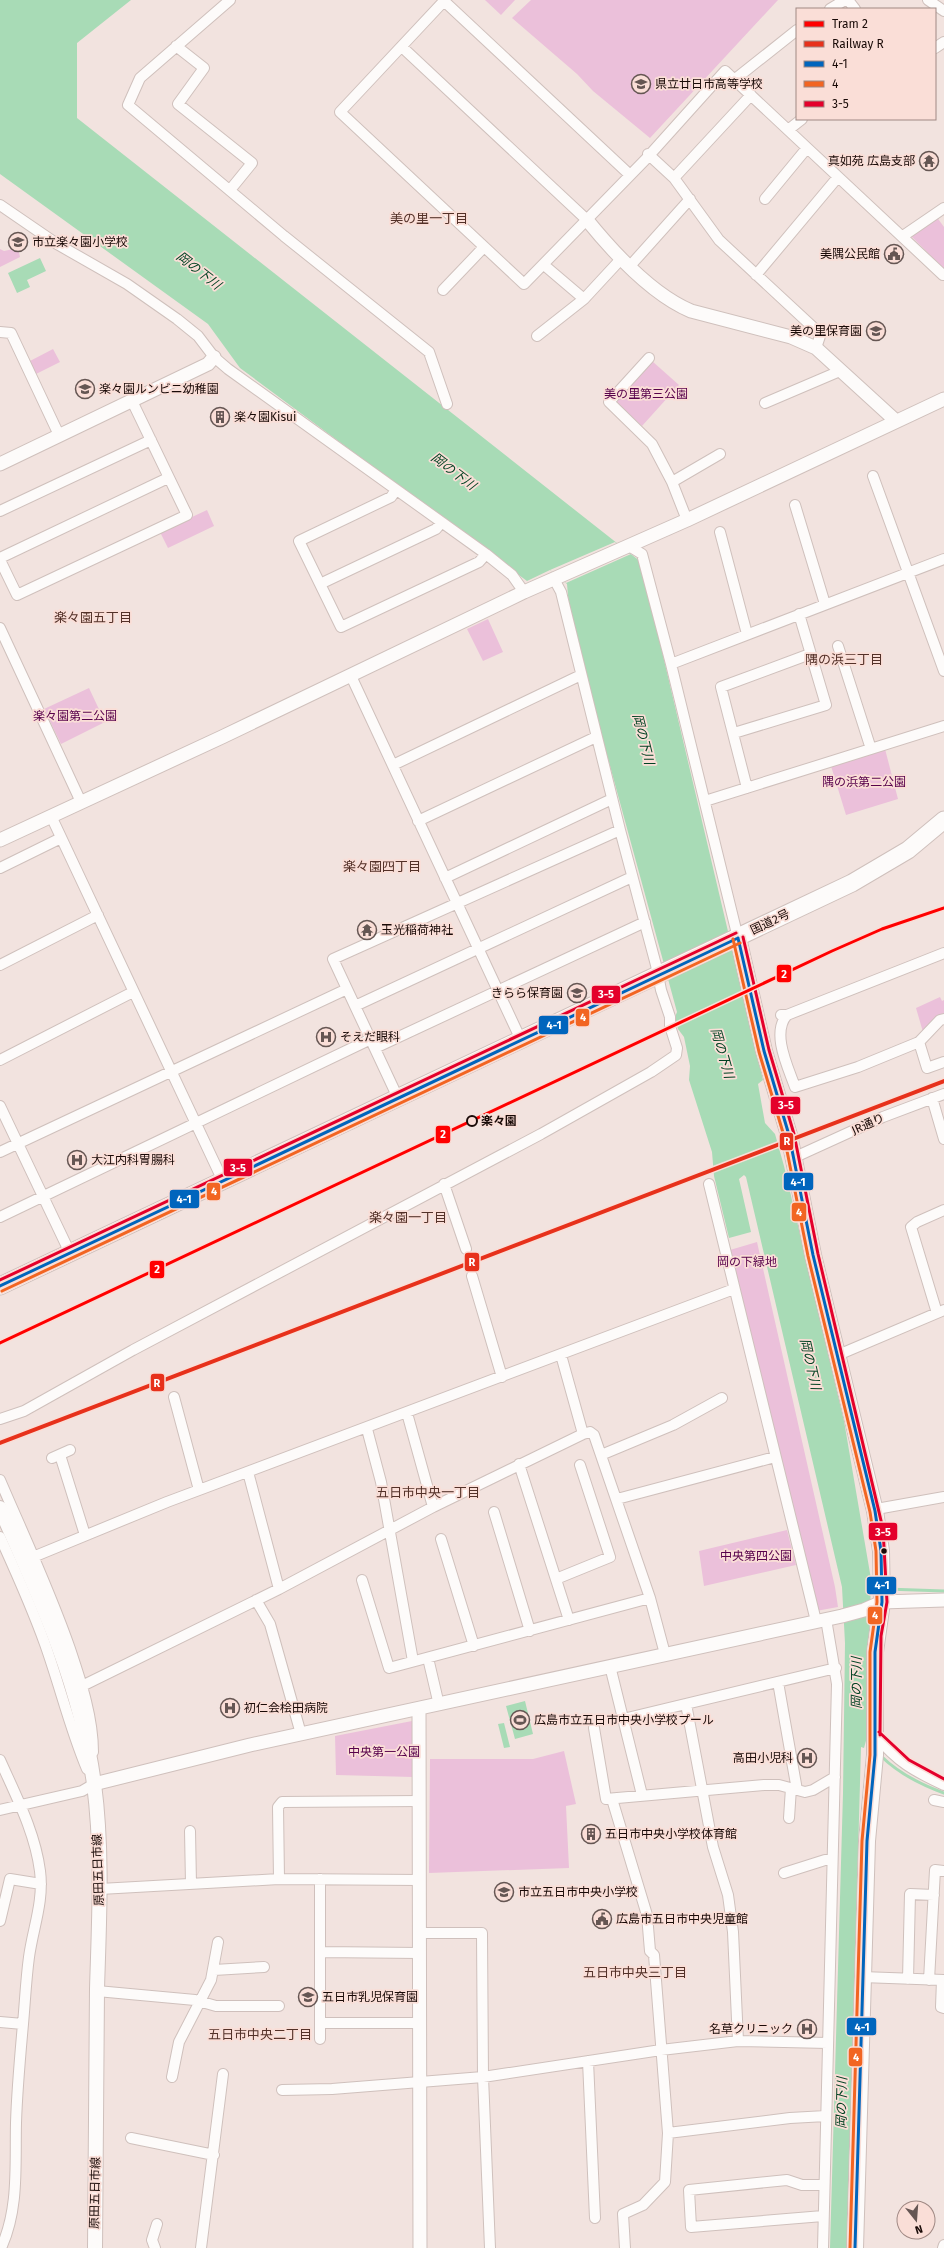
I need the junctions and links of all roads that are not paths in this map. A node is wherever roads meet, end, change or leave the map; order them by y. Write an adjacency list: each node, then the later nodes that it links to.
1 (230, 0): 10 (street)
2 (444, 0): 11 (street); 18 (street)
3 (845, 0): 6 (street)
4 (848, 0): 7 (street)
5 (928, 0): 8 (street)
6 (832, 8)
7 (854, 8)
8 (944, 11)
9 (796, 31): 12 (street)
10 (176, 46): 21 (street); 21 (street)
11 (402, 47): 26 (street); 28 (street)
12 (734, 80): 13 (street); 17 (street)
13 (751, 95): 15 (street); 20 (street)
14 (801, 120): 15 (street)
15 (788, 130): 16 (street)
16 (807, 148): 19 (street); 23 (street)
17 (648, 154): 18 (street); 20 (street)
18 (630, 175): 26 (street)
19 (838, 177): 27 (street); 31 (street)
20 (674, 178): 22 (street)
21 (230, 190): 44 (street)
22 (690, 199): 29 (street); 31 (street)
23 (765, 199)
24 (0, 205): 38 (street)
25 (944, 208): 27 (street)
26 (587, 220): 29 (street); 30 (street)
27 (903, 236): 32 (street)
28 (484, 248): 30 (street); 33 (street)
29 (625, 262): 34 (street); 37 (street)
30 (544, 265): 34 (street)
31 (756, 275): 37 (street)
32 (943, 275)
33 (442, 290)
34 (584, 299): 36 (street)
35 (0, 332): 46 (street)
36 (537, 336)
37 (816, 348): 40 (street)
38 (214, 357): 42 (street); 53 (street)
39 (649, 358): 52 (street)
40 (840, 370): 43 (street); 45 (street)
41 (944, 399): 45 (street)
42 (132, 401): 46 (street); 47 (street)
43 (765, 403)
44 (447, 404)
45 (896, 422): 56 (street)
46 (59, 435): 49 (street)
47 (151, 440): 51 (street); 55 (street)
48 (720, 454): 52 (street)
49 (0, 464)
50 (873, 476): 63 (street)
51 (168, 478): 61 (street); 61 (street)
52 (672, 482): 56 (street)
53 (396, 490): 57 (street); 65 (street)
54 (795, 505): 67 (street)
55 (0, 511)
56 (687, 520): 59 (street)
57 (441, 523): 60 (street); 65 (street)
58 (720, 532): 70 (street)
59 (627, 547): 64 (street); 74 (street)
60 (486, 554): 65 (street); 66 (street)
61 (0, 559)
62 (944, 559): 63 (street)
63 (908, 573): 67 (street); 75 (street)
64 (556, 578): 66 (street); 76 (street)
65 (320, 584)
66 (524, 592): 77 (street)
67 (825, 604): 68 (street)
68 (799, 614): 70 (street); 73 (street)
69 (0, 628): 71 (street)
70 (748, 634): 74 (street)
71 (3, 640): 86 (street)
72 (838, 646): 81 (street)
73 (810, 654): 79 (street); 79 (street)
74 (671, 664): 85 (street)
75 (944, 672)
76 (581, 675): 80 (street); 82 (street)
77 (351, 676): 82 (street); 86 (street)
78 (944, 726): 81 (street)
79 (734, 733): 83 (street)
80 (596, 737): 84 (street); 89 (street)
81 (871, 749): 83 (street)
82 (393, 765): 89 (street)
83 (747, 788): 85 (street)
84 (612, 799): 90 (street); 94 (street)
85 (705, 801): 99 (street)
86 (81, 802): 87 (street)
87 (51, 816): 91 (street); 92 (street)
88 (944, 820): 99 (highway, 国道2号)
89 (418, 821): 94 (street)
90 (620, 830): 95 (street); 96 (street)
91 (61, 838): 93 (street); 97 (street)
92 (0, 840)
93 (0, 868)
94 (445, 878): 96 (street)
95 (632, 878): 98 (street); 100 (street)
96 (456, 904): 100 (street); 104 (street)
97 (98, 915): 102 (street); 106 (street)
98 (645, 922): 103 (street); 105 (street)
99 (734, 940): 103 (highway, 国道2号); 114 (main road)
100 (478, 949): 105 (street); 107 (street)
101 (944, 953): 112 (street)
102 (0, 965)
103 (661, 974): 109 (highway, 国道2号); 127 (street)
104 (347, 989): 107 (street); 116 (street)
105 (497, 990): 109 (street); 111 (street)
106 (134, 992): 113 (street); 116 (street)
107 (355, 1006): 111 (street)
108 (944, 1019): 110 (street)
109 (521, 1040): 118 (highway, 国道2号)
110 (919, 1042): 112 (street); 115 (street)
111 (373, 1044): 118 (street); 121 (street)
112 (784, 1057): 114 (street)
113 (0, 1060)
114 (767, 1062): 125 (main road)
115 (944, 1062)
116 (171, 1071): 121 (street); 123 (street)
117 (944, 1094): 119 (street, JR通り)
118 (398, 1098): 126 (highway, 国道2号)
119 (932, 1098): 122 (street); 125 (street, JR通り)
120 (0, 1106): 123 (street)
121 (196, 1123): 126 (street); 129 (street)
122 (944, 1139)
123 (18, 1143): 124 (street); 129 (street)
124 (0, 1152)
125 (793, 1158): 138 (main road)
126 (223, 1181): 133 (highway, 国道2号)
127 (444, 1184): 132 (street); 144 (street)
128 (709, 1184): 136 (street)
129 (43, 1196): 131 (street); 133 (street)
130 (944, 1210): 137 (street)
131 (0, 1217)
132 (466, 1249)
133 (70, 1253): 135 (highway, 国道2号)
134 (472, 1276): 140 (street)
135 (0, 1286)
136 (734, 1289): 139 (street); 149 (street)
137 (940, 1311): 138 (street)
138 (838, 1354): 159 (main road)
139 (561, 1355): 140 (street); 146 (street)
140 (502, 1377): 143 (street)
141 (174, 1397): 154 (street)
142 (722, 1398): 148 (street)
143 (407, 1413): 145 (street); 157 (street)
144 (0, 1419)
145 (367, 1429): 152 (street); 161 (street)
146 (584, 1434): 148 (street); 150 (street)
147 (70, 1450): 162 (street)
148 (601, 1455): 156 (street)
149 (775, 1457): 156 (street); 174 (street)
150 (519, 1464): 157 (street); 166 (street)
151 (580, 1466): 166 (street)
152 (248, 1472): 154 (street); 168 (street)
153 (0, 1480): 165 (street)
154 (199, 1490): 162 (street)
155 (944, 1497): 159 (street)
156 (617, 1499): 170 (street)
157 (433, 1507): 161 (street)
158 (0, 1508): 165 (main road, 原田五日市線)
159 (875, 1511): 169 (main road)
160 (494, 1512): 175 (street)
161 (389, 1530): 168 (street); 179 (street)
162 (85, 1535): 165 (street)
163 (0, 1537): 193 (street)
164 (441, 1539): 176 (street)
165 (29, 1560): 183 (street); 193 (main road, 原田五日市線)
166 (556, 1579): 173 (street)
167 (362, 1580): 179 (street)
168 (279, 1589): 171 (street)
169 (882, 1593): 172 (street); 174 (street); 190 (main road)
170 (650, 1598): 173 (street); 177 (street)
171 (256, 1600): 183 (street); 189 (street)
172 (944, 1600)
173 (569, 1620): 175 (street)
174 (821, 1620): 177 (street); 181 (street)
175 (530, 1631): 176 (street)
176 (474, 1646): 178 (street)
177 (665, 1654): 180 (street)
178 (428, 1658): 179 (street); 185 (street)
179 (413, 1661)
180 (610, 1666): 185 (street); 187 (street)
181 (836, 1668): 182 (street); 192 (street)
182 (778, 1682): 184 (street); 195 (street)
183 (82, 1686): 193 (street)
184 (686, 1704): 187 (street); 196 (street)
185 (438, 1705): 186 (street)
186 (419, 1710): 189 (street); 199 (street)
187 (623, 1719): 197 (street)
188 (594, 1728): 198 (street)
189 (301, 1734): 193 (street)
190 (875, 1744): 194 (street); 221 (main road)
191 (0, 1760): 200 (street)
192 (835, 1777): 195 (street); 204 (street)
193 (94, 1784): 200 (street); 212 (main road, 原田五日市線)
194 (944, 1785)
195 (794, 1789): 196 (street); 202 (street)
196 (703, 1790): 197 (street); 234 (street)
197 (642, 1795): 198 (street)
198 (612, 1799): 236 (street)
199 (420, 1801): 208 (street); 209 (street)
200 (20, 1806): 201 (street); 210 (street)
201 (0, 1810)
202 (789, 1818)
203 (190, 1831): 211 (street)
204 (832, 1860): 206 (street); 235 (street)
205 (944, 1870): 213 (street)
206 (784, 1873)
207 (320, 1879): 208 (street); 209 (street); 217 (street)
208 (279, 1880): 211 (street)
209 (420, 1880): 215 (street)
210 (41, 1884): 214 (street); 232 (street)
211 (191, 1884): 212 (street)
212 (100, 1889): 225 (main road, 原田五日市線)
213 (934, 1895): 222 (street); 223 (street)
214 (0, 1922)
215 (420, 1933): 218 (street); 240 (street)
216 (218, 1942): 220 (street)
217 (320, 1952): 218 (street); 230 (street)
218 (420, 1952): 231 (street)
219 (259, 1965): 220 (street)
220 (214, 1970): 226 (street)
221 (862, 1977): 222 (street); 259 (main road)
222 (908, 1979): 223 (street)
223 (929, 1980): 224 (street)
224 (943, 1980): 228 (street)
225 (97, 1991): 226 (street); 252 (main road, 原田五日市線)
226 (201, 2002): 227 (street); 239 (street)
227 (279, 2006)
228 (944, 2008)
229 (0, 2022): 232 (street)
230 (320, 2023): 231 (street); 233 (street)
231 (420, 2023): 241 (street)
232 (23, 2024): 251 (street)
233 (320, 2039)
234 (738, 2041): 235 (street); 236 (street)
235 (828, 2043): 243 (street)
236 (661, 2050): 237 (street); 244 (street)
237 (588, 2061): 240 (street); 249 (street)
238 (223, 2074): 246 (street)
239 (172, 2077)
240 (483, 2077): 241 (street); 256 (street)
241 (420, 2082): 242 (street); 255 (street)
242 (282, 2090)
243 (826, 2116): 244 (street); 247 (street)
244 (668, 2134): 257 (street)
245 (131, 2138): 246 (street)
246 (214, 2155): 254 (street)
247 (824, 2185): 248 (street); 248 (street)
248 (823, 2216): 258 (street)
249 (595, 2218)
250 (157, 2224): 253 (street)
251 (1, 2248)
252 (95, 2248)
253 (154, 2248)
254 (201, 2248)
255 (420, 2248)
256 (490, 2248)
257 (625, 2248)
258 (823, 2248)
259 (854, 2248)

